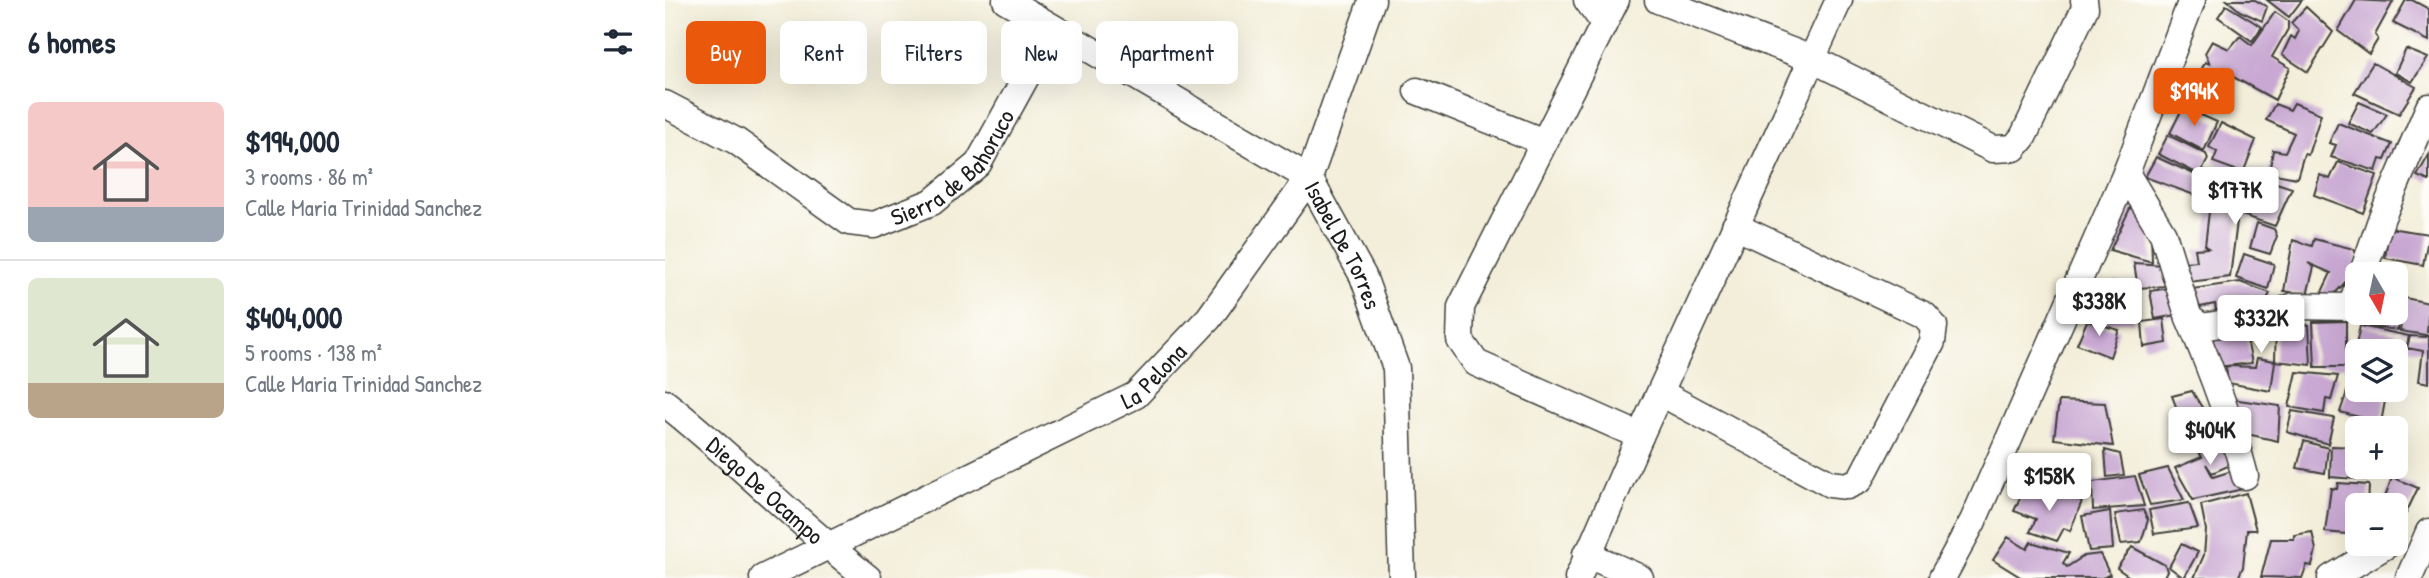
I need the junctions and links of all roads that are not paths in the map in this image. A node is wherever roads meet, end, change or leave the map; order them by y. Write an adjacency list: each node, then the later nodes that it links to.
1 (1006, 0): 9 (street, Isabel De Torres)
2 (1372, 0): 18 (street, La Pelona)
3 (1587, 0): 8 (street)
4 (1658, 0): 11 (street)
5 (1839, 0): 11 (street)
6 (2084, 0): 11 (street)
7 (2192, 0): 17 (street)
8 (1610, 11): 16 (street)
9 (1041, 21)
10 (1082, 45): 18 (street, Isabel De Torres)
11 (1812, 60): 19 (street)
12 (1022, 84): 14 (street, Sierra de Bahoruco)
13 (1417, 92): 16 (street)
14 (665, 104)
15 (2429, 107): 20 (street)
16 (1544, 142): 25 (street)
17 (2126, 173): 22 (street); 37 (street)
18 (1309, 178): 30 (street, La Pelona); 35 (street, Isabel De Torres)
19 (1735, 226): 23 (street); 23 (street)
20 (2366, 262)
21 (2345, 307): 22 (street)
22 (2189, 318): 26 (street)
23 (1661, 393): 25 (street)
24 (665, 403): 30 (street, Diego De Ocampo)
25 (1640, 436): 32 (street)
26 (2245, 476)
27 (2429, 520): 29 (street)
28 (2429, 531): 39 (street)
29 (2408, 533)
30 (826, 545): 33 (street, La Pelona); 34 (street, Diego De Ocampo)
31 (2368, 556): 38 (street)
32 (1582, 566): 36 (street)
33 (763, 578)
34 (868, 578)
35 (1402, 578)
36 (1640, 578)
37 (1942, 578)
38 (2331, 578)
39 (2409, 578)

